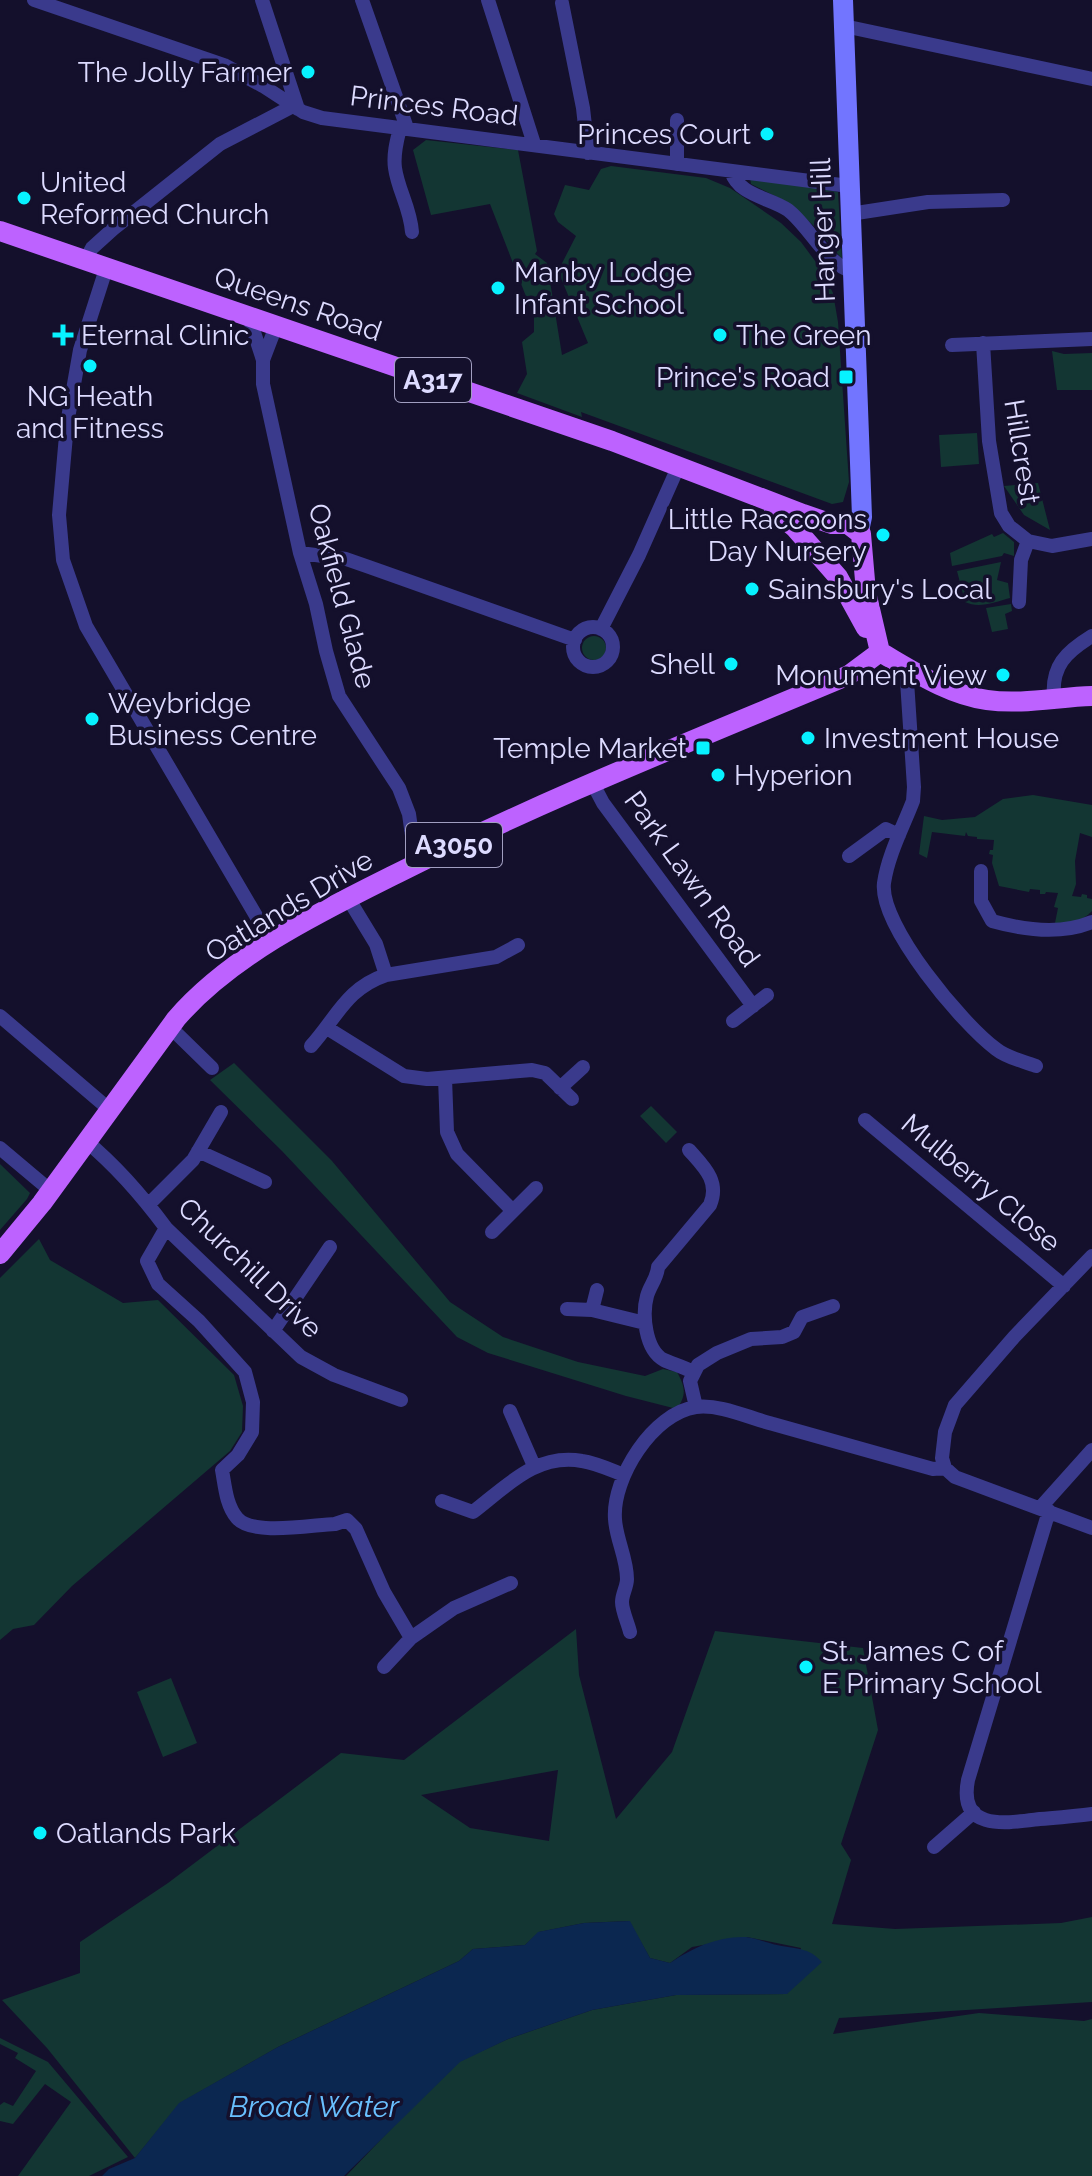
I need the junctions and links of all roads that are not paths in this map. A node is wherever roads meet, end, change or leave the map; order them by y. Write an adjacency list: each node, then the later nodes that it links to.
1 (34, 0): 9 (street, Princes Road)
2 (262, 0): 9 (street)
3 (362, 0): 11 (street)
4 (488, 0): 12 (street)
5 (843, 0): 7 (main road, Hanger Hill)
6 (562, 3): 13 (street)
7 (844, 26): 8 (street); 16 (main road, Hanger Hill)
8 (1092, 79)
9 (296, 107): 11 (street, Princes Road); 21 (street)
10 (677, 120): 14 (street)
11 (404, 128): 12 (street, Princes Road); 20 (street)
12 (534, 144): 13 (street, Princes Road)
13 (588, 153): 14 (street, Princes Road)
14 (677, 164): 15 (street, Princes Road)
15 (731, 171): 16 (street, Princes Road); 23 (street)
16 (849, 186): 18 (main road, Hanger Hill)
17 (1003, 200): 18 (street)
18 (850, 214): 23 (main road, Hanger Hill)
19 (0, 231): 21 (main road, Queens Road / A317)
20 (412, 232)
21 (85, 261): 22 (main road, Queens Road / A317)
22 (106, 269): 24 (main road, Queens Road / A317); 56 (street)
23 (852, 271): 32 (main road, Hanger Hill)
24 (249, 317): 25 (main road, Queens Road / A317); 29 (street, Oakfield Glade)
25 (276, 326): 29 (street, Oakfield Glade); 30 (main road, Queens Road / A317)
26 (1092, 339): 27 (street)
27 (983, 343): 28 (street); 34 (street, Hillcrest)
28 (952, 345)
29 (263, 360): 36 (street, Oakfield Glade)
30 (679, 465): 31 (main road, Queens Road / A317); 40 (street)
31 (757, 498): 32 (main road, Queens Road / A317); 35 (main road, Queens Road / A317)
32 (850, 522): 35 (main road); 37 (main road, Hanger Hill)
33 (1092, 539): 34 (street, Hillcrest)
34 (1028, 541): 39 (street)
35 (815, 550): 38 (main road, Queens Road / A317)
36 (300, 553): 42 (street); 48 (street, Oakfield Glade)
37 (864, 554): 38 (main road); 43 (main road, Hanger Hill)
38 (832, 570): 43 (main road, Queens Road / A317)
39 (1019, 602)
40 (601, 629): 42 (street); 42 (street)
41 (1092, 636): 46 (street)
42 (575, 640)
43 (880, 652): 44 (main road); 47 (main road, Oatlands Drive / A3050)
44 (911, 670): 46 (main road); 49 (street)
45 (1092, 696): 46 (main road)
46 (1054, 698)
47 (592, 782): 50 (main road, Oatlands Drive / A3050); 60 (street, Park Lawn Road)
48 (411, 830): 50 (street); 52 (street, Oakfield Glade)
49 (899, 835): 51 (street); 66 (street)
50 (438, 853): 52 (main road, Oatlands Drive / A3050)
51 (849, 856)
52 (416, 864): 54 (main road, Oatlands Drive / A3050)
53 (981, 871): 55 (street)
54 (348, 898): 56 (main road, Oatlands Drive / A3050); 58 (street)
55 (1092, 922)
56 (272, 943): 63 (main road, Oatlands Drive / A3050)
57 (518, 945): 58 (street)
58 (386, 975): 64 (street)
59 (767, 995): 60 (street)
60 (753, 1006): 62 (street)
61 (0, 1016): 72 (street)
62 (733, 1021)
63 (170, 1027): 68 (street); 72 (main road, Oatlands Drive / A3050)
64 (327, 1028): 65 (street); 69 (street)
65 (311, 1046)
66 (1036, 1066)
67 (583, 1067): 70 (street)
68 (212, 1068)
69 (445, 1078): 70 (street); 83 (street)
70 (560, 1088): 71 (street)
71 (572, 1099)
72 (110, 1110): 75 (main road, Oatlands Drive / A3050)
73 (221, 1112): 78 (street)
74 (865, 1120): 89 (street, Mulberry Close)
75 (86, 1141): 81 (main road, Oatlands Drive / A3050); 82 (street, Churchill Drive)
76 (0, 1148): 81 (street)
77 (689, 1150): 94 (street)
78 (198, 1151): 79 (street); 82 (street)
79 (265, 1182)
80 (536, 1188): 83 (street)
81 (51, 1191): 87 (main road, Oatlands Drive / A3050)
82 (149, 1204): 84 (street, Churchill Drive)
83 (513, 1211): 85 (street)
84 (166, 1228): 95 (street, Churchill Drive); 109 (street)
85 (492, 1232)
86 (330, 1247): 95 (street)
87 (0, 1254)
88 (1092, 1256): 89 (street)
89 (1064, 1286): 102 (street)
90 (597, 1290): 93 (street)
91 (833, 1306): 96 (street)
92 (567, 1309): 93 (street)
93 (592, 1310): 94 (street)
94 (645, 1323): 96 (street)
95 (273, 1331): 97 (street, Churchill Drive)
96 (693, 1372): 98 (street)
97 (401, 1400)
98 (696, 1407): 102 (street); 103 (street)
99 (510, 1411): 101 (street)
100 (1092, 1450): 105 (street)
101 (534, 1466): 103 (street); 104 (street)
102 (945, 1468): 105 (street)
103 (624, 1475): 108 (street)
104 (442, 1501)
105 (1044, 1509): 106 (street); 111 (street)
106 (1092, 1528)
107 (511, 1583): 109 (street)
108 (630, 1632)
109 (411, 1638): 110 (street)
110 (384, 1667)
111 (974, 1812): 112 (street); 113 (street)
112 (1092, 1814)
113 (934, 1847)

